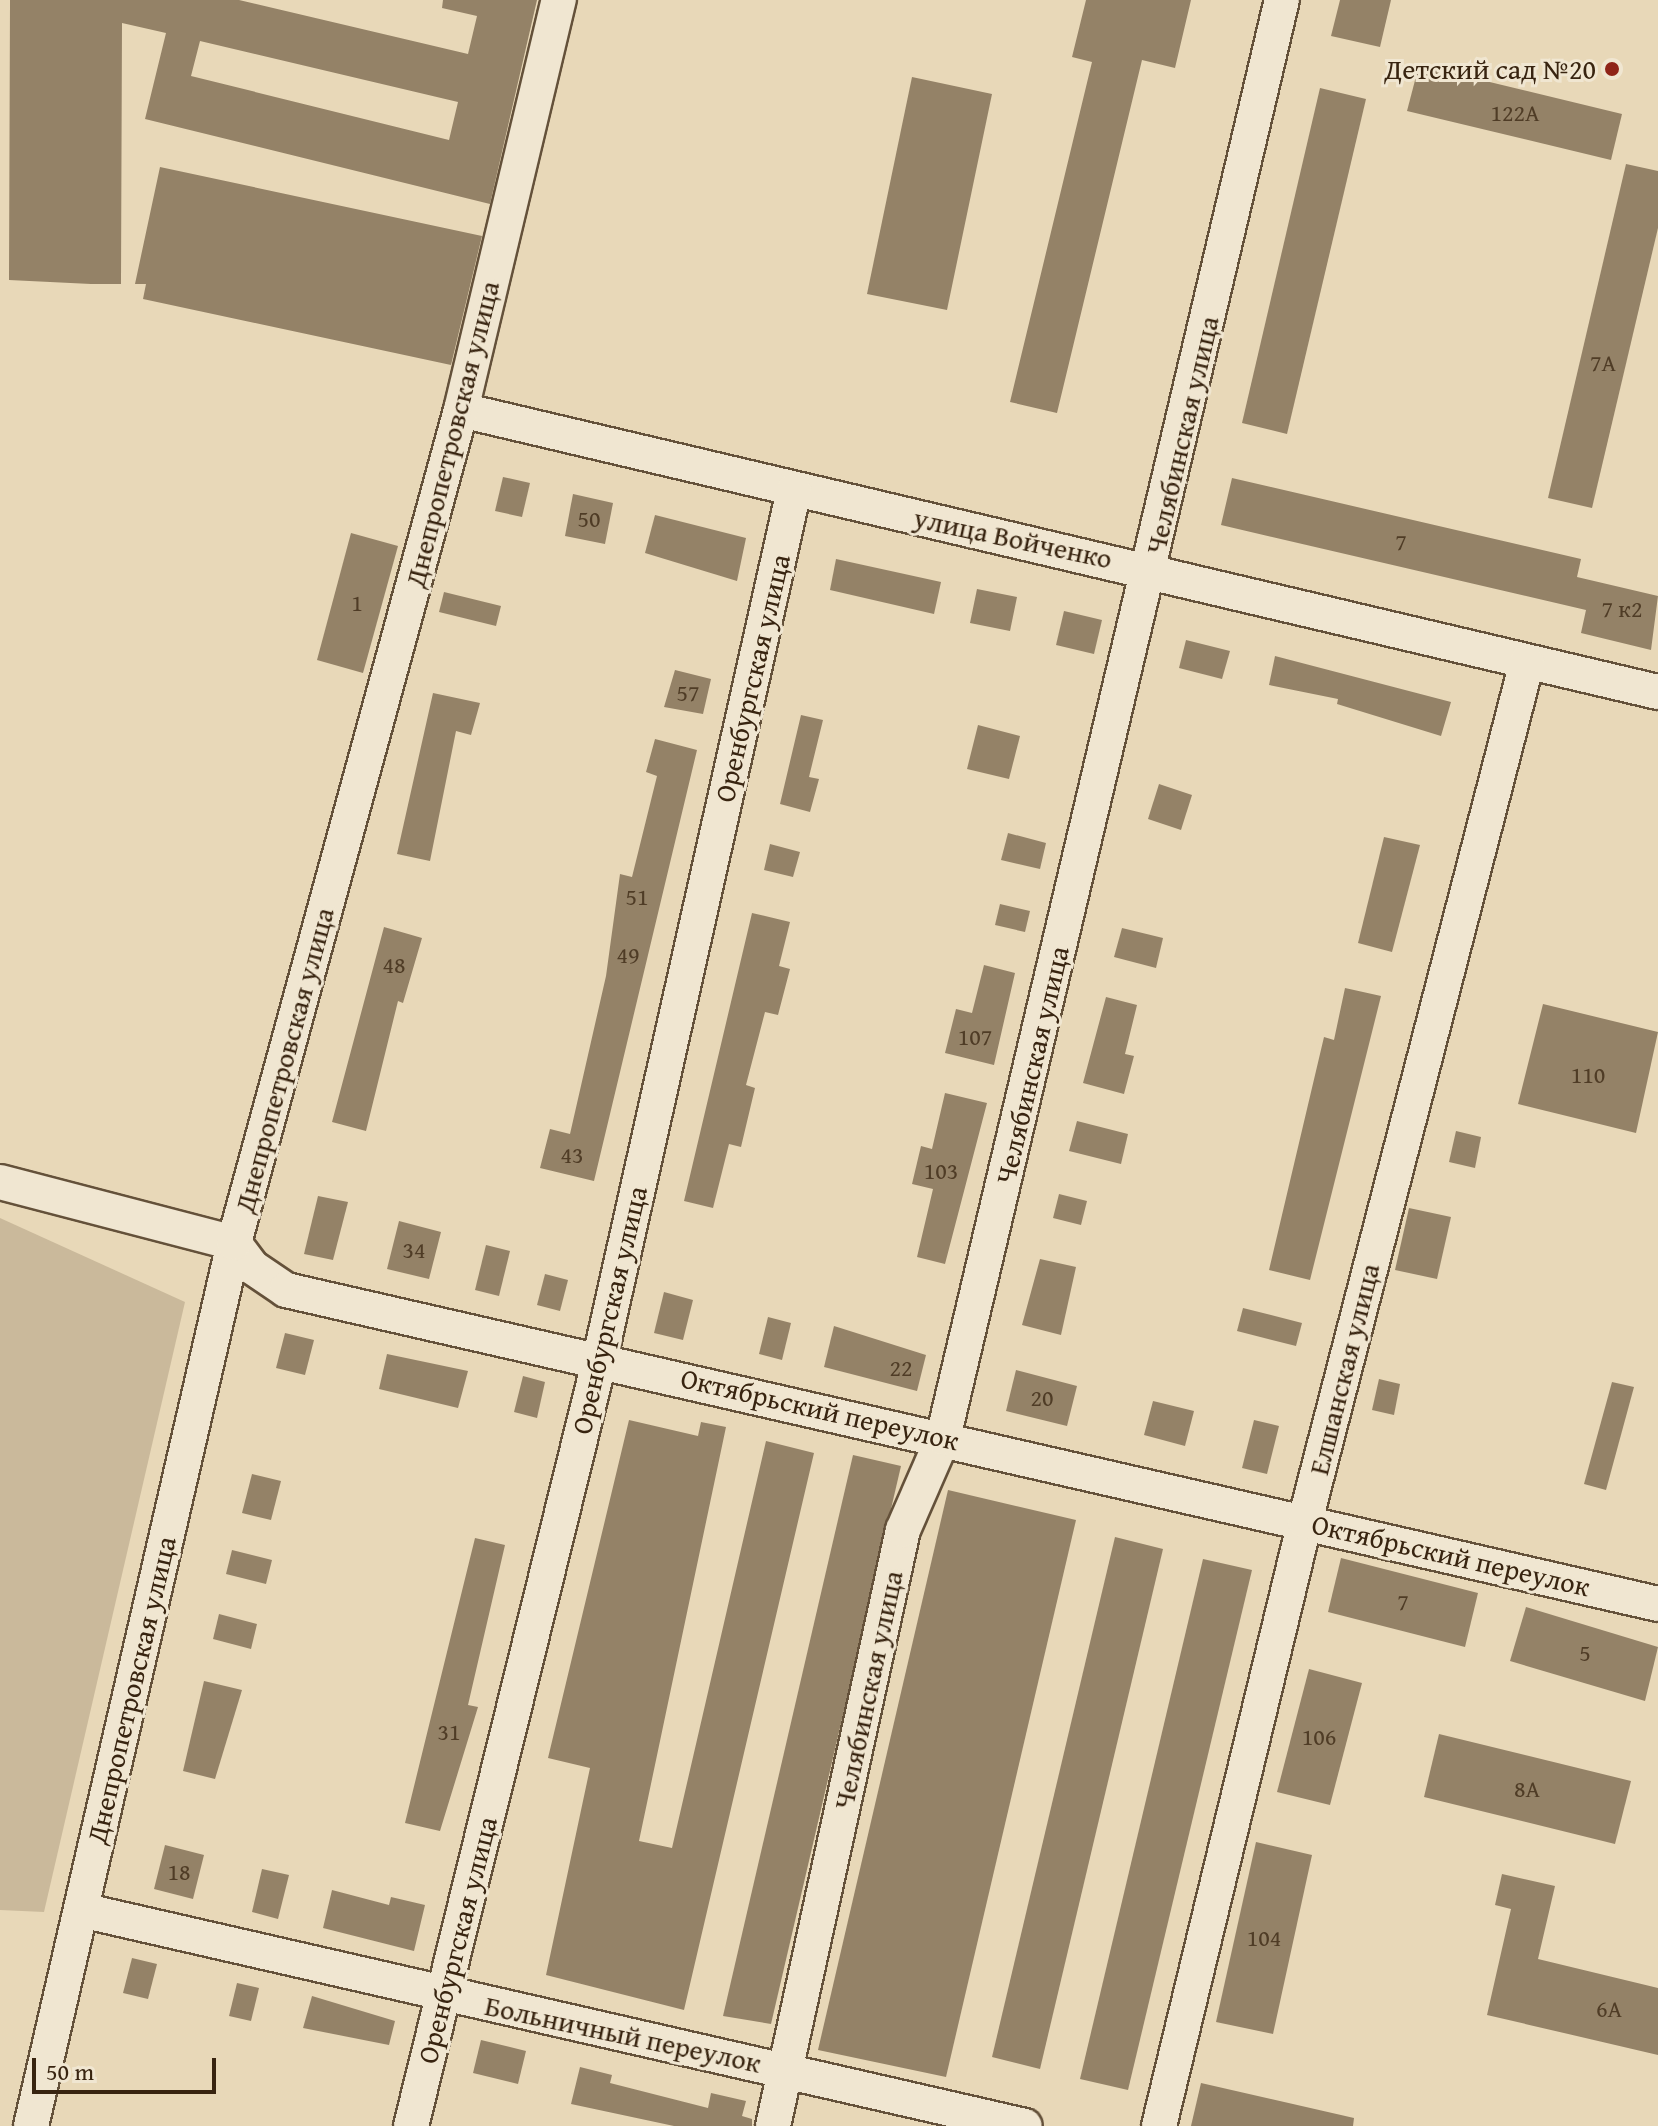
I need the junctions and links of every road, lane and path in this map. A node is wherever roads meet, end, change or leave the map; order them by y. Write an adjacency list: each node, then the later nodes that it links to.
1 (559, 0): 3 (street, Днепропетровская улица)
2 (1282, 0): 5 (street, Челябинская улица)
3 (461, 410): 4 (street, улица Войченко); 9 (street, Днепропетровская улица)
4 (794, 490): 5 (street, улица Войченко); 10 (street, Оренбургская улица)
5 (1151, 568): 6 (street, улица Войченко); 11 (street, Челябинская улица)
6 (1527, 662): 7 (street, улица Войченко); 12 (street, Елшанская улица)
7 (1658, 692)
8 (0, 1182): 9 (street)
9 (234, 1243): 10 (street, Октябрьский переулок); 14 (street, Днепропетровская улица)
10 (600, 1358): 11 (street, Октябрьский переулок); 15 (street, Оренбургская улица)
11 (943, 1438): 12 (street, Октябрьский переулок); 16 (street, Челябинская улица)
12 (1305, 1521): 13 (street, Октябрьский переулок); 21 (street, Елшанская улица)
13 (1658, 1604)
14 (81, 1910): 15 (street, Больничный переулок); 17 (street, Днепропетровская улица)
15 (443, 1997): 16 (street, Больничный переулок); 18 (street, Оренбургская улица)
16 (786, 2069): 19 (street, Челябинская улица); 20 (street, Больничный переулок)
17 (31, 2126)
18 (411, 2126)
19 (773, 2126)
20 (1025, 2126)
21 (1159, 2126)

